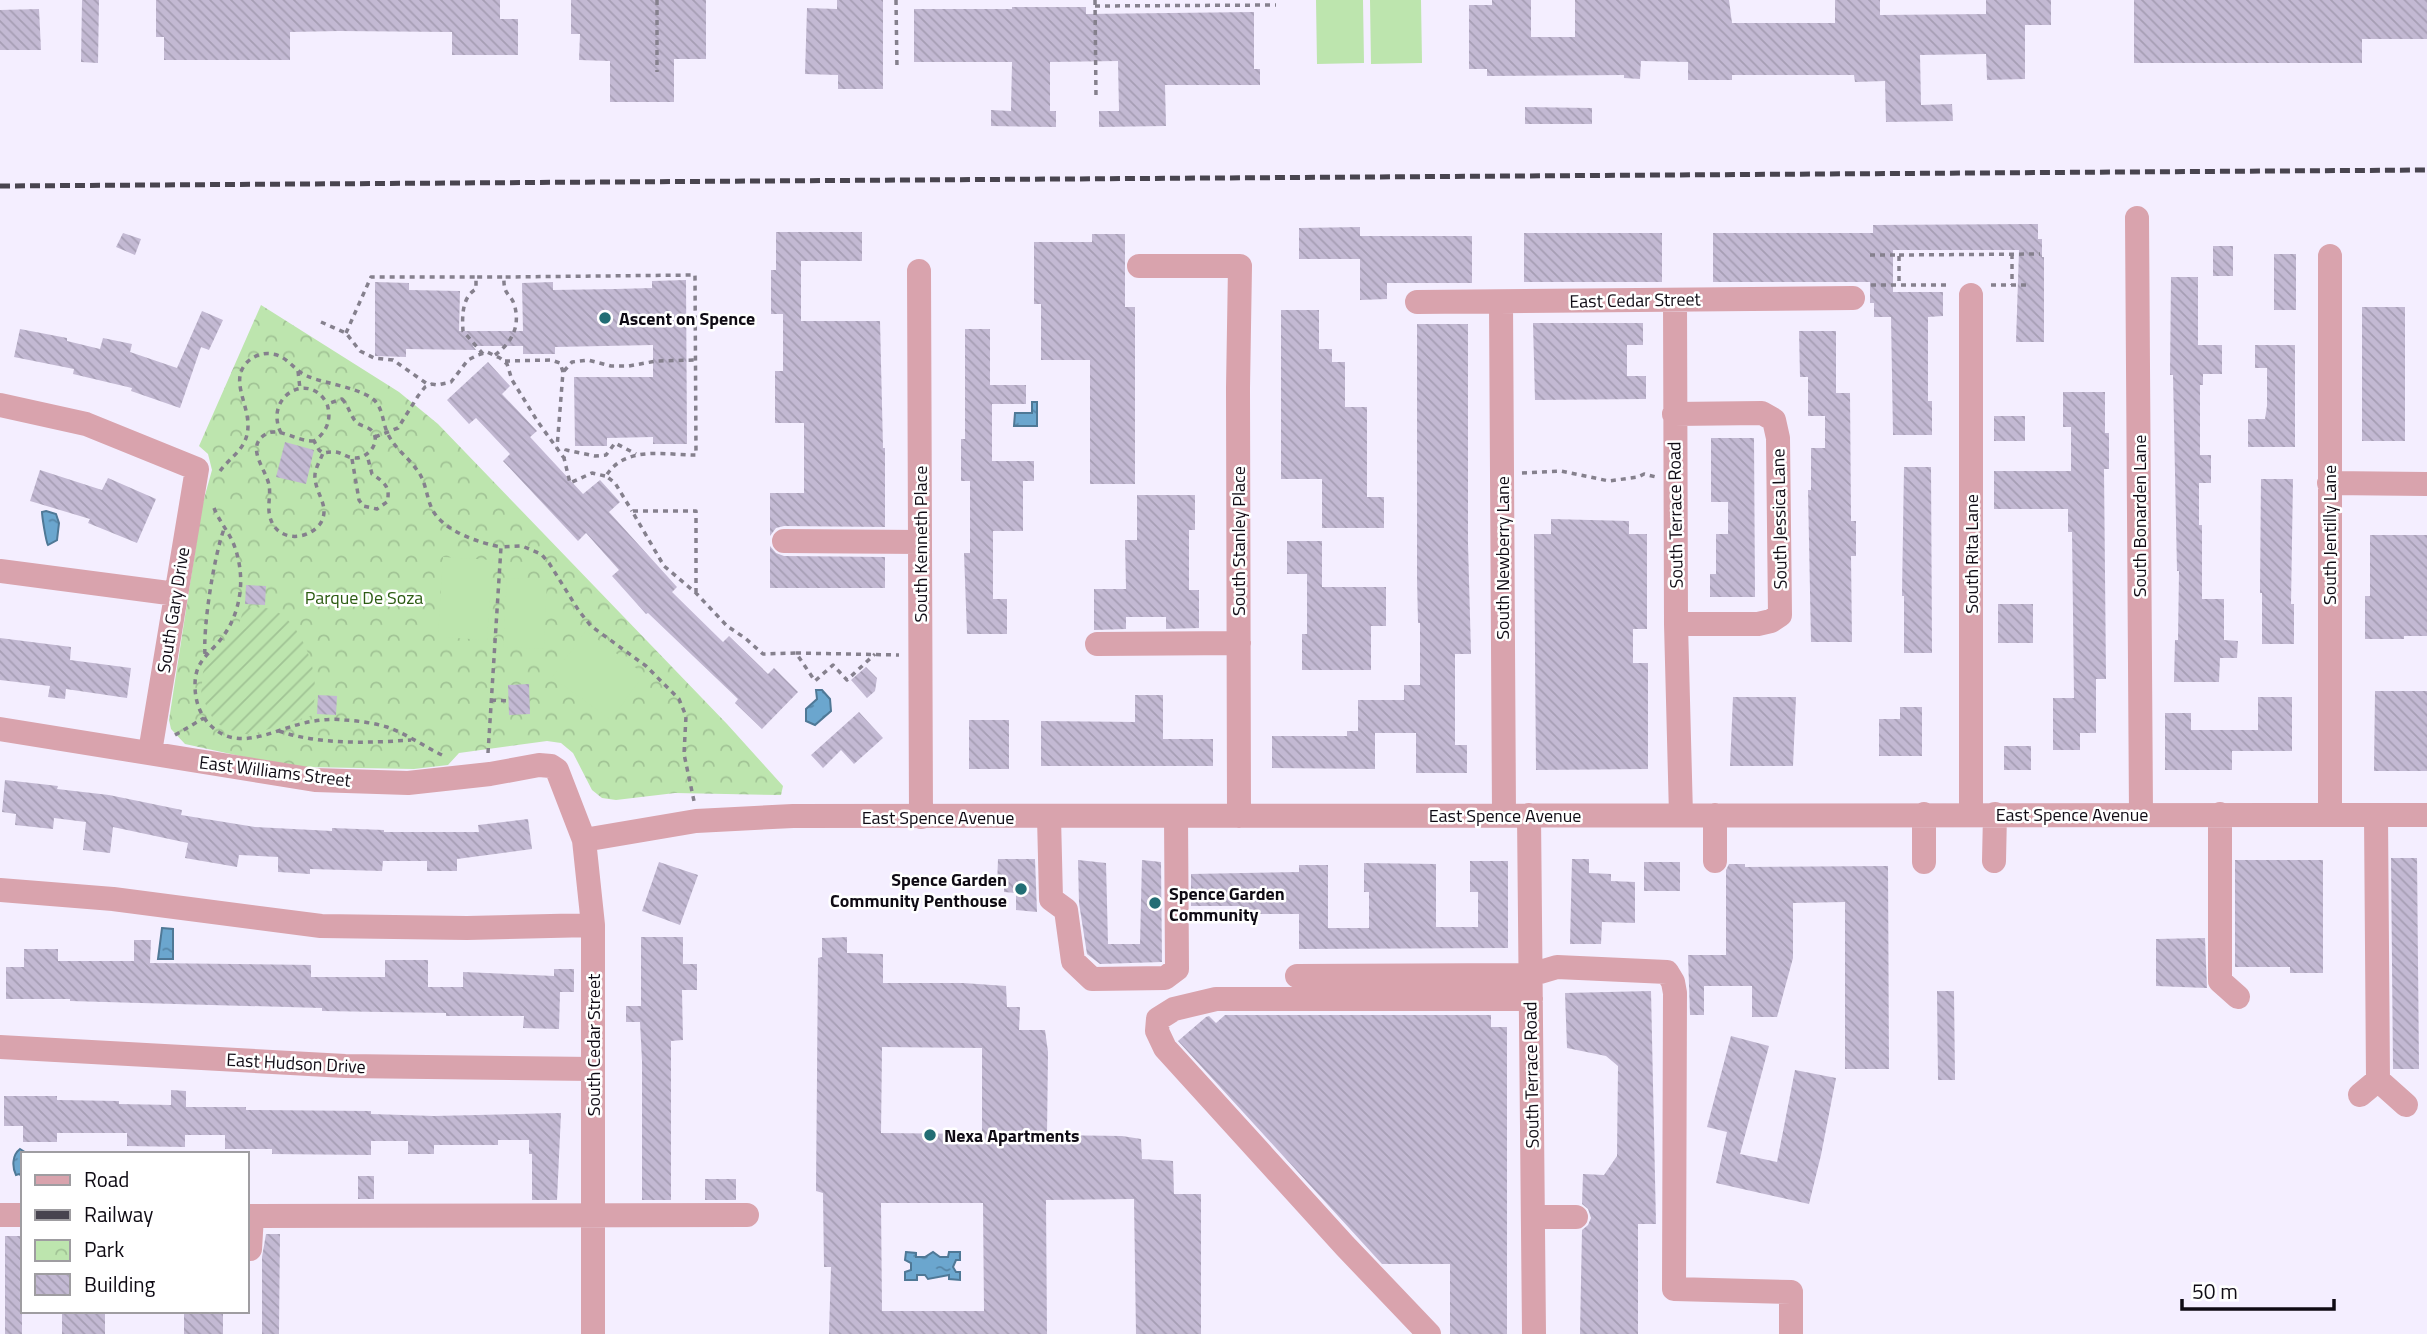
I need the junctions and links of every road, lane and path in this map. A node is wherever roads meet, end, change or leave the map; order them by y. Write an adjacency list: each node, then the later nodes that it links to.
1 (657, 0): 7 (path)
2 (896, 0): 6 (path)
3 (1095, 0): 5 (path)
4 (1276, 5): 5 (path)
5 (1095, 6): 8 (path)
6 (897, 69)
7 (657, 72)
8 (1096, 98)
9 (2137, 218): 93 (street, South Bonarden Lane)
10 (2012, 254): 11 (path); 13 (path); 20 (path)
11 (2040, 254)
12 (1870, 255): 13 (path)
13 (1899, 255): 19 (path)
14 (2330, 256): 58 (street, South Jentilly Lane)
15 (1139, 266): 70 (street, South Stanley Place)
16 (919, 271): 64 (street, South Kenneth Place)
17 (475, 277): 18 (path); 28 (path); 29 (path)
18 (504, 277): 30 (path); 31 (path)
19 (1899, 285): 22 (path); 23 (path)
20 (2012, 285): 21 (path); 22 (path)
21 (2027, 285)
22 (1970, 290): 92 (street, South Rita Lane)
23 (1861, 292): 24 (street, East Cedar Street)
24 (1675, 300): 26 (street, East Cedar Street); 41 (street, South Terrace Road)
25 (1417, 302): 26 (street, East Cedar Street)
26 (1501, 302): 95 (street, South Newberry Lane)
27 (321, 322): 28 (path)
28 (346, 333): 35 (path)
29 (483, 354): 30 (path); 35 (path)
30 (495, 355): 32 (path)
31 (696, 360): 34 (path); 51 (path)
32 (503, 361): 34 (path); 48 (path)
33 (298, 371): 36 (path); 37 (path); 45 (path)
34 (563, 372): 48 (path)
35 (432, 384): 42 (path)
36 (300, 389): 39 (path); 43 (path)
37 (346, 389): 38 (path); 42 (path)
38 (342, 400): 39 (path); 44 (path)
39 (327, 404): 46 (path)
40 (0, 405): 55 (street)
41 (1674, 414): 69 (street, South Terrace Road); 69 (street, South Jessica Lane)
42 (387, 432): 44 (path); 65 (path)
43 (281, 433): 46 (path); 47 (path)
44 (375, 437): 50 (path)
45 (246, 441): 47 (path); 55 (path)
46 (314, 441): 49 (path)
47 (257, 446): 49 (path)
48 (557, 448): 53 (path)
49 (323, 453): 52 (path)
50 (366, 454): 52 (path); 52 (path)
51 (636, 454): 53 (path); 56 (path)
52 (352, 458)
53 (564, 458): 56 (path)
54 (1520, 472): 57 (path)
55 (206, 473): 68 (street, South Gary Drive)
56 (606, 476): 61 (path)
57 (1659, 477)
58 (2329, 483): 59 (street); 97 (street, South Jentilly Lane)
59 (2427, 484)
60 (213, 505): 62 (path)
61 (632, 511): 67 (path); 67 (path)
62 (224, 528): 73 (path); 73 (path)
63 (784, 541): 64 (street)
64 (920, 542): 102 (street, South Kenneth Place)
65 (501, 547): 76 (path); 104 (path)
66 (0, 571): 68 (street)
67 (696, 593): 72 (path)
68 (176, 594): 85 (street, South Gary Drive)
69 (1676, 624): 89 (street, South Terrace Road)
70 (1239, 643): 71 (street); 101 (street, South Stanley Place)
71 (1097, 644)
72 (796, 653): 74 (path); 74 (path)
73 (205, 654): 79 (path)
74 (875, 654): 75 (path)
75 (909, 655)
76 (491, 700): 77 (path); 88 (path)
77 (509, 701)
78 (327, 714): 80 (path)
79 (204, 718): 82 (path); 83 (path)
80 (325, 720): 82 (path); 84 (path)
81 (0, 729): 85 (street, East Williams Street)
82 (279, 731): 84 (path)
83 (174, 735)
84 (413, 740): 86 (path)
85 (150, 752): 88 (street, East Williams Street)
86 (448, 757)
87 (551, 766): 88 (street, East Williams Street); 105 (street, South Cedar Street)
88 (490, 774)
89 (1681, 814): 90 (street, East Spence Avenue); 96 (street, East Spence Avenue)
90 (1715, 814): 91 (street, East Spence Avenue); 107 (street)
91 (1924, 814): 92 (street, East Spence Avenue); 108 (street)
92 (1983, 814): 93 (street, East Spence Avenue); 106 (street, South Rita Lane)
93 (2141, 814): 94 (street, East Spence Avenue)
94 (2220, 814): 97 (street, East Spence Avenue); 113 (street)
95 (1504, 815): 96 (street, East Spence Avenue); 101 (street, East Spence Avenue)
96 (1529, 815): 112 (street, South Terrace Road)
97 (2330, 815): 98 (street, East Spence Avenue)
98 (2376, 815): 99 (street, East Spence Avenue); 116 (street)
99 (2427, 815)
100 (1176, 816): 101 (street, East Spence Avenue); 103 (street, East Spence Avenue); 103 (street)
101 (1239, 816)
102 (921, 817): 103 (street, East Spence Avenue); 104 (street, East Spence Avenue)
103 (1049, 817)
104 (696, 821): 105 (street, East Spence Avenue)
105 (584, 840): 110 (street, South Cedar Street)
106 (1994, 861)
107 (1715, 862)
108 (1924, 862)
109 (0, 890): 110 (street)
110 (593, 925): 115 (street, South Cedar Street)
111 (1297, 976): 112 (street)
112 (1530, 987): 122 (street, South Terrace Road); 126 (street); 128 (street)
113 (2238, 997)
114 (0, 1047): 115 (street, East Hudson Drive)
115 (593, 1069): 121 (street, South Cedar Street)
116 (2406, 1105)
117 (0, 1215): 118 (street)
118 (21, 1215)
119 (747, 1215): 121 (street)
120 (249, 1216): 121 (street); 124 (street)
121 (593, 1216): 125 (street, South Cedar Street)
122 (1532, 1217): 123 (street); 127 (street, South Terrace Road)
123 (1576, 1217)
124 (250, 1249)
125 (593, 1334)
126 (1429, 1334)
127 (1534, 1334)
128 (1791, 1334)

